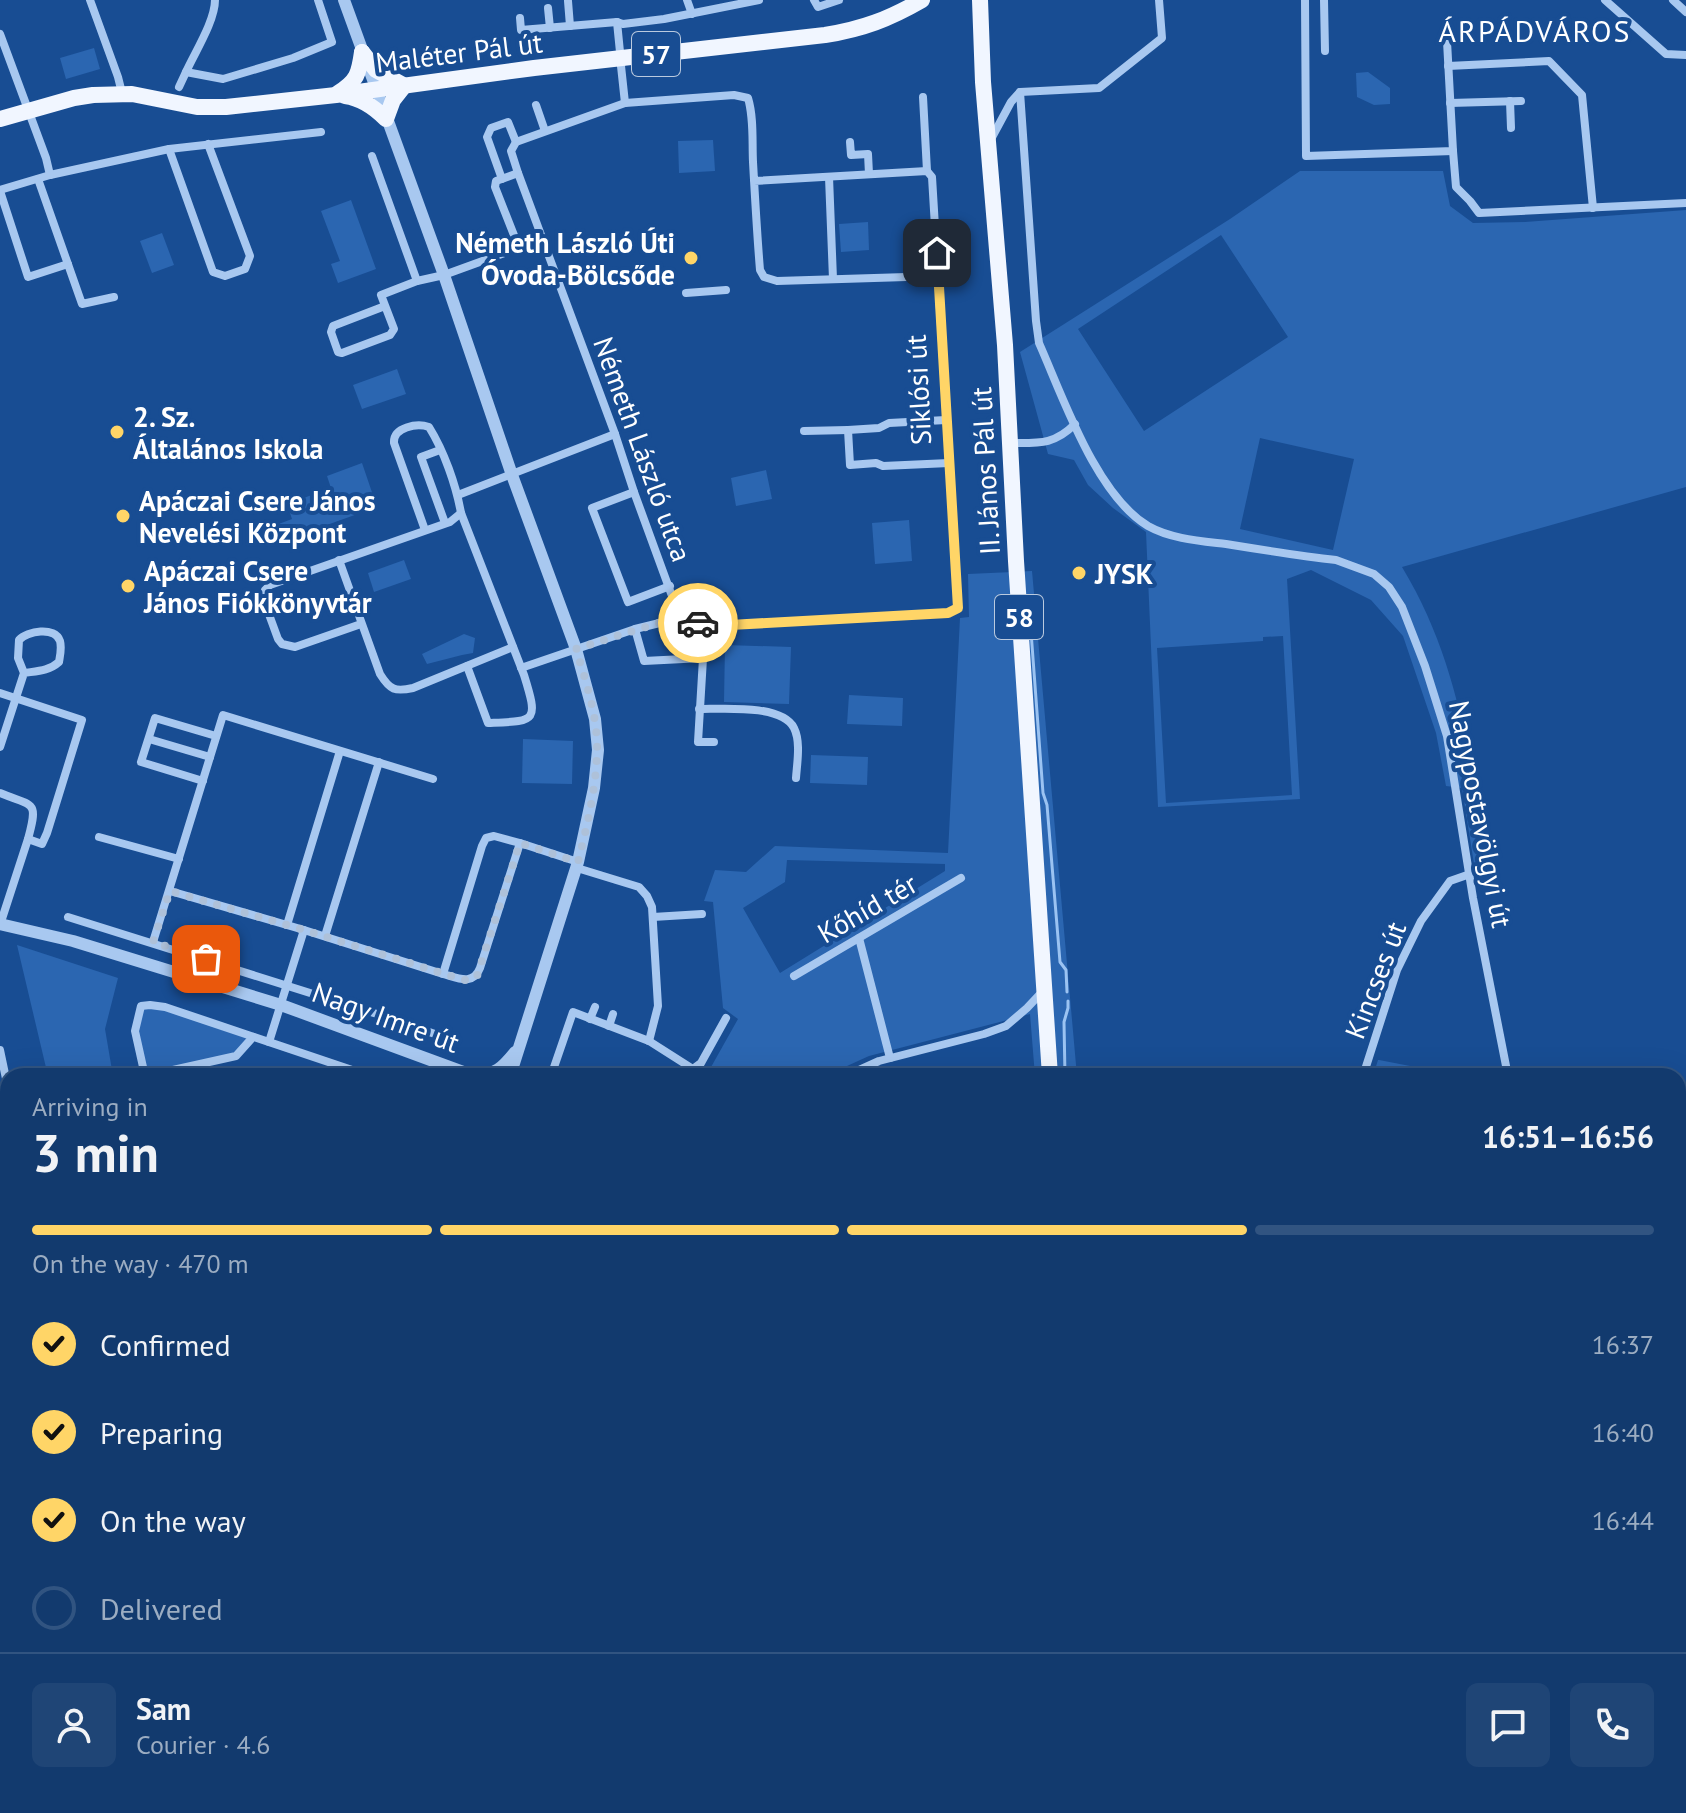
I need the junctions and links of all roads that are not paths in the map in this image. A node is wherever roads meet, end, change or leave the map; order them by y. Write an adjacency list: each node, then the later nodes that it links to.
1 (90, 0): 37 (street)
2 (215, 0): 32 (street)
3 (318, 0): 32 (street)
4 (344, 0): 28 (street)
5 (687, 0): 20 (street)
6 (759, 0): 17 (street)
7 (814, 0): 8 (street)
8 (839, 0)
9 (922, 0): 30 (main road, Maléter Pál út / 57)
10 (1159, 0): 36 (street)
11 (1305, 0): 56 (street)
12 (1324, 0): 27 (street)
13 (1605, 0): 29 (street)
14 (1673, 0): 19 (street)
15 (568, 1): 24 (street)
16 (977, 2): 53 (main road, II. János Pál út / 58)
17 (729, 3): 20 (street)
18 (548, 8): 25 (street)
19 (1686, 12)
20 (692, 14): 22 (street)
21 (520, 18): 25 (street)
22 (617, 22): 24 (street); 30 (street)
23 (1446, 23): 31 (street)
24 (570, 26): 25 (street)
25 (550, 28)
26 (0, 34): 45 (street)
27 (1325, 51)
28 (362, 52): 33 (main road); 35 (street); 38 (main road)
29 (1686, 55)
30 (623, 58): 33 (main road, Maléter Pál út / 57); 42 (street)
31 (1448, 66): 43 (street); 68 (street)
32 (186, 72): 34 (street)
33 (404, 86): 35 (main road, Maléter Pál út / 57); 47 (main road)
34 (179, 87)
35 (375, 90): 38 (main road, Maléter Pál út / 57); 47 (street)
36 (1020, 92): 53 (street); 83 (street)
37 (122, 93): 38 (main road, Maléter Pál út / 57); 45 (main road, Maléter Pál út / 57)
38 (336, 95): 47 (main road)
39 (923, 97): 58 (street, Siklósi út)
40 (1510, 101): 41 (street); 43 (street); 48 (street)
41 (1521, 101)
42 (625, 103): 49 (street); 65 (street)
43 (1450, 103): 56 (street)
44 (536, 105): 49 (street)
45 (28, 111): 46 (main road, Maléter Pál út / 57); 61 (street)
46 (0, 119)
47 (386, 119): 74 (street)
48 (1511, 128)
49 (545, 131): 51 (street)
50 (321, 132): 54 (street)
51 (516, 142): 59 (street, Németh László utca); 64 (street)
52 (850, 142): 60 (street)
53 (989, 143): 87 (main road, II. János Pál út / 58)
54 (208, 144): 55 (street); 55 (street)
55 (169, 149): 61 (street)
56 (1453, 151): 68 (street)
57 (372, 156): 77 (street)
58 (926, 171): 60 (street); 75 (street, Siklósi út)
59 (518, 173): 64 (street); 69 (street, Németh László utca)
60 (869, 174): 62 (street)
61 (50, 175): 63 (street)
62 (829, 177): 65 (street); 76 (street)
63 (38, 179): 66 (street); 73 (street)
64 (502, 179): 70 (street)
65 (754, 181): 76 (street)
66 (0, 191): 73 (street)
67 (1686, 203): 68 (street)
68 (1593, 208)
69 (543, 239): 70 (street); 72 (street, Németh László utca)
70 (519, 248): 74 (street)
71 (563, 255): 72 (street)
72 (550, 260): 86 (street, Németh László utca)
73 (68, 264): 80 (street)
74 (444, 275): 77 (street); 90 (street)
75 (939, 276): 76 (street); 82 (street, Siklósi út)
76 (833, 279)
77 (417, 281): 81 (street)
78 (726, 290): 79 (street)
79 (686, 293)
80 (114, 297)
81 (385, 306): 81 (street)
82 (946, 420): 84 (street); 89 (street, Siklósi út)
83 (1075, 424): 87 (street); 127 (street, Nagypostavölgyi út)
84 (848, 430): 85 (street); 89 (street)
85 (804, 431)
86 (615, 434): 90 (street); 91 (street, Németh László utca)
87 (1011, 443): 143 (main road, II. János Pál út / 58)
88 (440, 450): 92 (street); 94 (street); 95 (street)
89 (949, 463): 100 (street, Siklósi út)
90 (512, 475): 92 (street); 103 (street)
91 (634, 492): 97 (street, Németh László utca); 97 (street)
92 (458, 495): 93 (street)
93 (461, 513): 94 (street); 102 (street)
94 (445, 523): 95 (street)
95 (425, 530): 96 (street)
96 (339, 560): 99 (street); 99 (street)
97 (670, 586): 98 (street, Németh László utca)
98 (680, 618): 100 (street); 101 (street)
99 (361, 624): 105 (street)
100 (705, 625): 104 (street)
101 (635, 629): 103 (street); 104 (street)
102 (513, 647): 105 (street); 106 (street)
103 (576, 649): 106 (street); 126 (street)
104 (703, 658): 110 (street)
105 (467, 666): 106 (street)
106 (521, 668)
107 (24, 673): 107 (street); 109 (street)
108 (0, 693): 109 (street)
109 (15, 698): 114 (street); 123 (street)
110 (699, 709): 113 (street); 118 (street)
111 (216, 736): 112 (street); 115 (street); 116 (street)
112 (149, 739): 116 (street); 120 (street)
113 (714, 742)
114 (0, 747)
115 (340, 751): 117 (street); 135 (street)
116 (210, 757): 120 (street)
117 (379, 762): 119 (street); 137 (street)
118 (796, 778)
119 (433, 779)
120 (203, 781): 125 (street)
121 (0, 793): 123 (street)
122 (99, 837): 125 (street)
123 (28, 839): 130 (street)
124 (520, 843): 126 (street); 140 (street); 140 (street)
125 (179, 859): 129 (street)
126 (578, 865): 133 (street); 156 (street)
127 (1470, 874): 169 (street, Kincses út); 170 (street, Nagypostavölgyi út)
128 (961, 878): 138 (street, Kőhíd tér)
129 (170, 891): 135 (street, Nagy Imre út); 139 (street)
130 (3, 903): 134 (street)
131 (702, 914): 133 (street)
132 (68, 917): 139 (street, Nagy Imre út)
133 (653, 917): 154 (street)
134 (0, 924): 144 (street, Nagy Imre út)
135 (287, 925): 136 (street, Nagy Imre út)
136 (304, 930): 137 (street, Nagy Imre út); 142 (street, Nagy Imre út)
137 (325, 936): 140 (street, Nagy Imre út)
138 (859, 938): 141 (street, Kőhíd tér); 157 (street)
139 (153, 942): 142 (street, Nagy Imre út)
140 (443, 974)
141 (794, 976)
142 (287, 985): 144 (street, Nagy Imre út); 153 (street, Nagy Imre út)
143 (1044, 990): 157 (street); 168 (main road, II. János Pál út / 58)
144 (281, 1005): 155 (street, Nagy Imre út); 161 (street, Nagy Imre út)
145 (595, 1007): 148 (street)
146 (613, 1014): 150 (street)
147 (726, 1018): 166 (street)
148 (590, 1019): 150 (street); 164 (street)
149 (629, 1020): 151 (street)
150 (609, 1026): 151 (street)
151 (625, 1032): 154 (street)
152 (253, 1037): 155 (street); 158 (street); 159 (street)
153 (446, 1038)
154 (649, 1041): 165 (street)
155 (269, 1042): 160 (street)
156 (520, 1046): 162 (street); 163 (street)
157 (890, 1058): 167 (street)
158 (143, 1068)
159 (181, 1068)
160 (346, 1068)
161 (452, 1068)
162 (500, 1068)
163 (513, 1068)
164 (554, 1068)
165 (691, 1068)
166 (694, 1068)
167 (863, 1068)
168 (1049, 1068)
169 (1366, 1068)
170 (1506, 1068)

